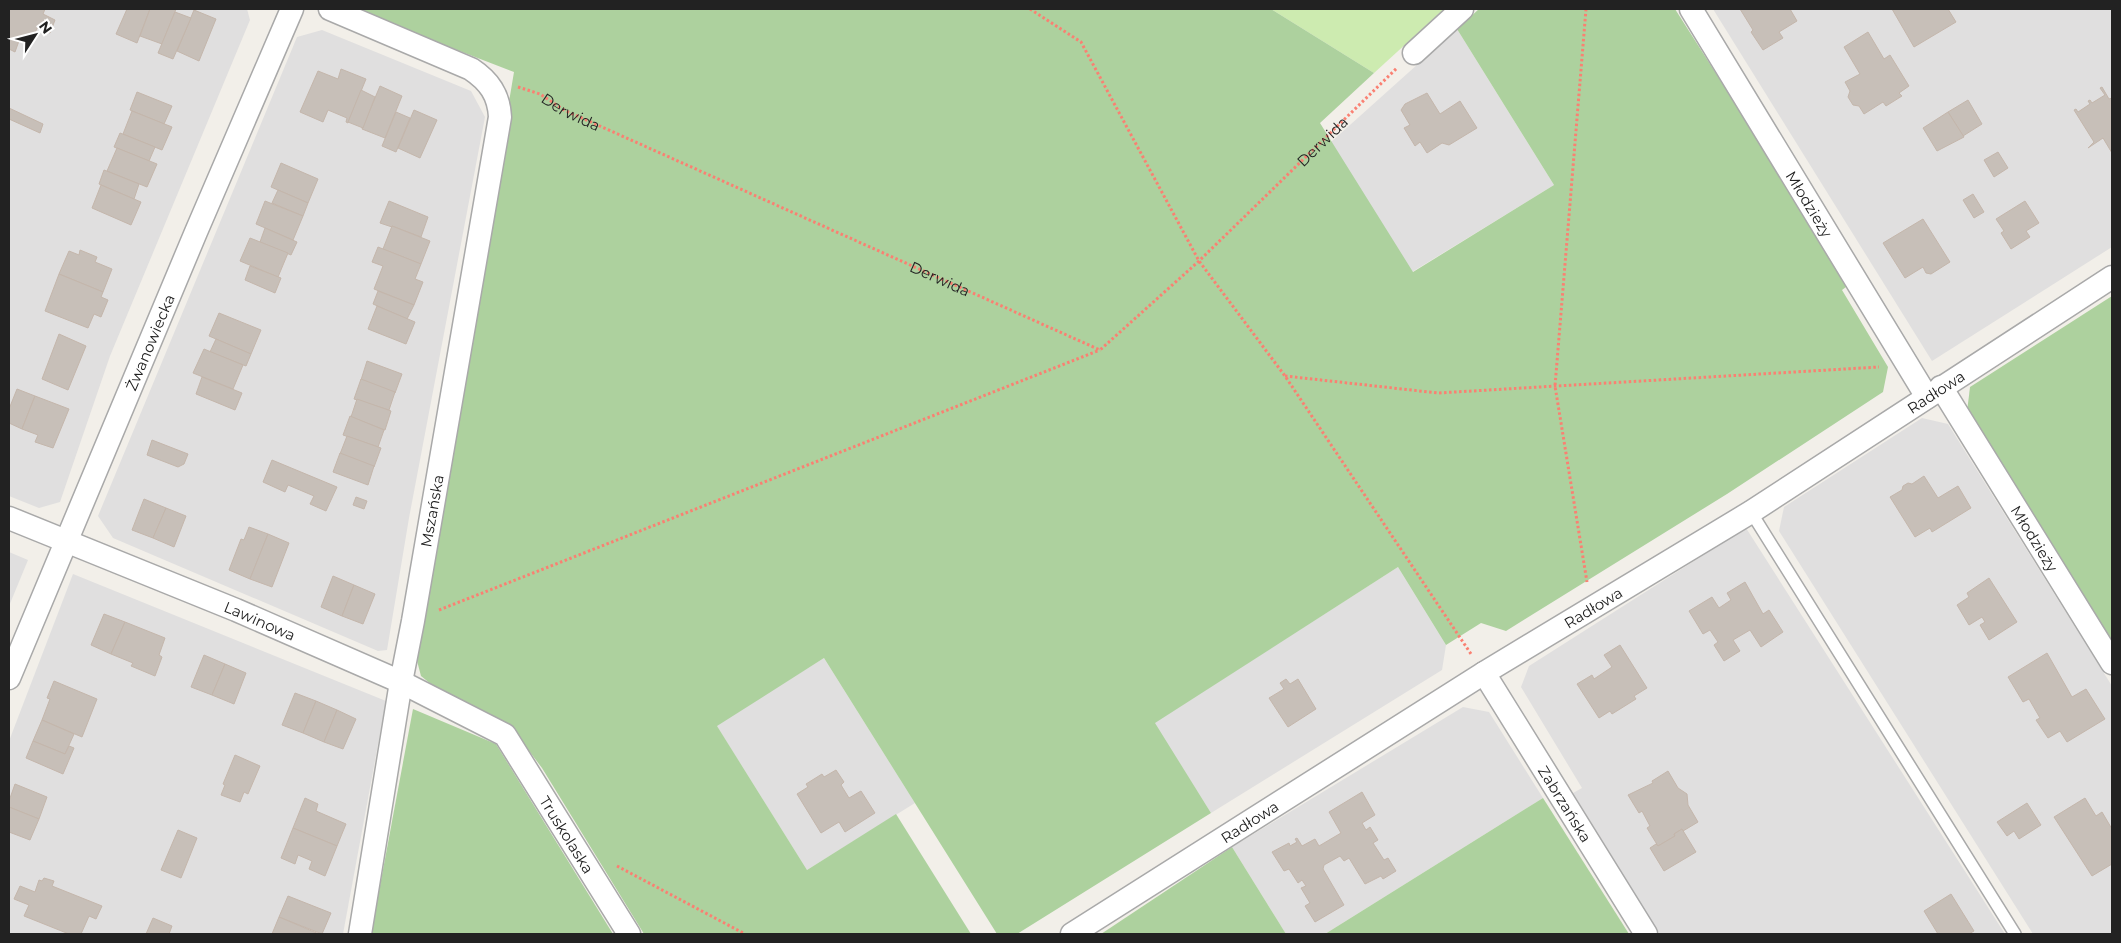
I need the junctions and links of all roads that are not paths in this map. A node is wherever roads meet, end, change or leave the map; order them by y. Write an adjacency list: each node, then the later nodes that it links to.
1 (292, 9): 10 (street, Żwanowiecka)
2 (330, 9): 14 (street, Mszańska)
3 (1462, 9): 5 (street)
4 (1691, 9): 7 (street, Młodzieży)
5 (1414, 52)
6 (2112, 277): 7 (street, Radłowa)
7 (1934, 392): 8 (street, Radłowa); 11 (street, Młodzieży)
8 (1751, 512): 12 (street, Radłowa); 20 (lane)
9 (9, 518): 10 (street, Lawinowa)
10 (66, 542): 13 (street, Żwanowiecka); 14 (street, Lawinowa)
11 (2112, 663)
12 (1484, 673): 18 (street, Radłowa); 19 (street, Zabrzańska)
13 (9, 678)
14 (401, 682): 15 (street, Lawinowa); 16 (street, Mszańska)
15 (505, 735): 17 (street, Truskolaska)
16 (360, 934)
17 (629, 934)
18 (1072, 934)
19 (1646, 934)
20 (2015, 934)

